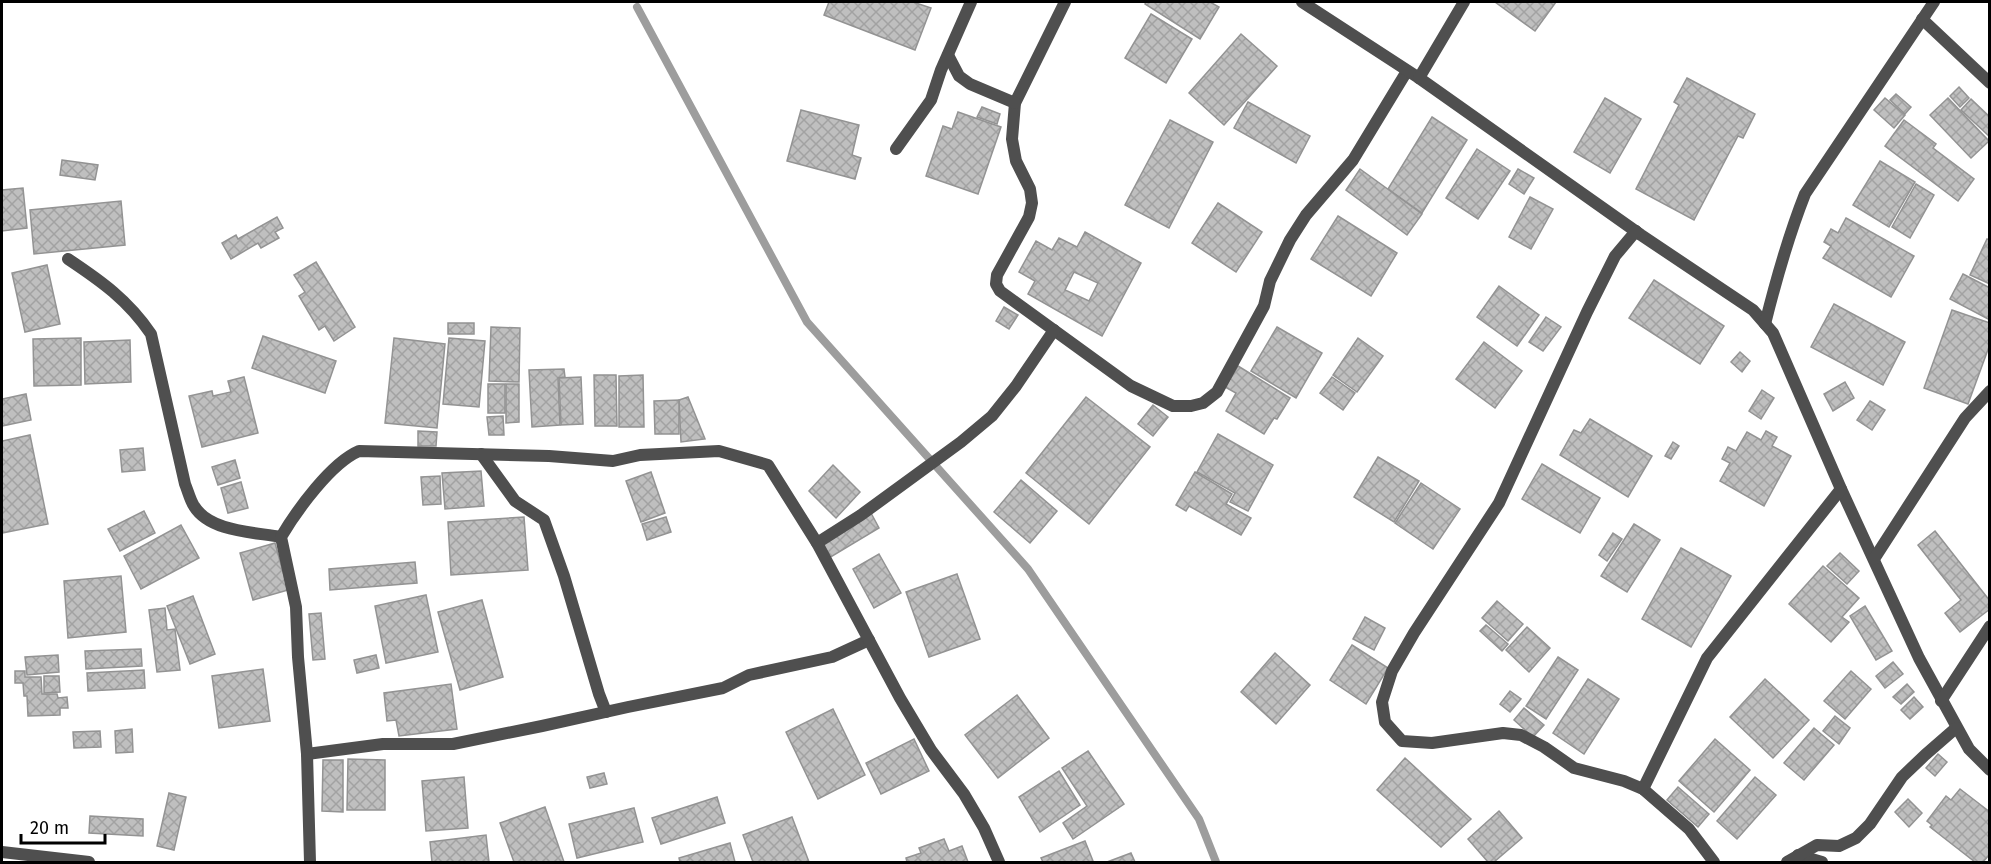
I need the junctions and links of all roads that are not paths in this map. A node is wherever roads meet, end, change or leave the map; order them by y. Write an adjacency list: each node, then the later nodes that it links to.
1 (971, 2): 7 (street)
2 (1065, 2): 11 (street)
3 (1302, 2): 8 (street)
4 (1464, 2): 9 (street)
5 (1934, 2): 6 (street)
6 (1922, 19): 10 (street); 15 (street)
7 (948, 55): 11 (street); 12 (street)
8 (1407, 71): 9 (street); 16 (street)
9 (1419, 78): 13 (street)
10 (1989, 83)
11 (1015, 103): 16 (street)
12 (896, 149)
13 (1636, 231): 15 (street); 30 (street)
14 (68, 259): 20 (street)
15 (1765, 324): 19 (street)
16 (1054, 330): 21 (street)
17 (1989, 391): 22 (street)
18 (481, 454): 20 (street); 21 (street); 26 (street)
19 (1841, 489): 22 (street); 30 (street)
20 (281, 537): 28 (street)
21 (817, 543): 24 (street)
22 (1874, 559): 25 (street)
23 (1989, 626): 25 (street)
24 (869, 640): 26 (street); 35 (street)
25 (1941, 701): 27 (street)
26 (606, 712): 28 (street)
27 (1956, 728): 29 (street); 32 (street)
28 (307, 754): 34 (street)
29 (1989, 770)
30 (1643, 789): 36 (street)
31 (2, 852): 33 (street)
32 (1792, 859): 37 (street)
33 (82, 862)
34 (310, 862)
35 (999, 862)
36 (1714, 862)
37 (1822, 862)

